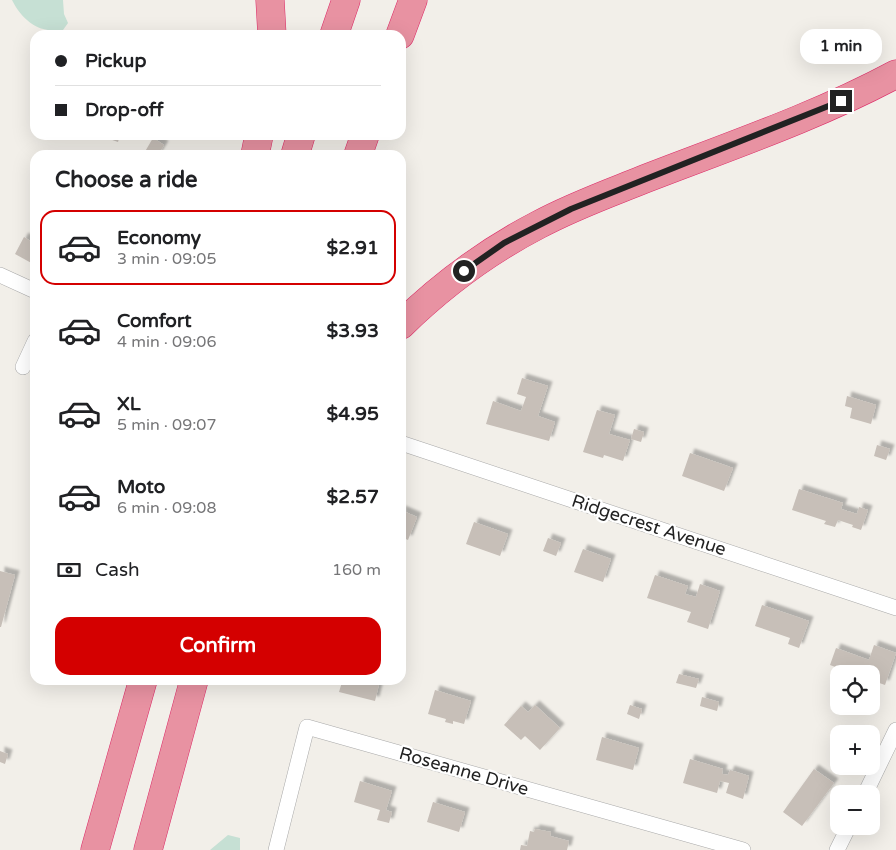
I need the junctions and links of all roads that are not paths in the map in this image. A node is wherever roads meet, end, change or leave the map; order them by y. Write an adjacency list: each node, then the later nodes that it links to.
1 (270, 0): 4 (highway)
2 (346, 0): 5 (highway)
3 (413, 0): 6 (highway)
4 (272, 30)
5 (336, 30)
6 (402, 30)
7 (896, 74): 10 (highway)
8 (0, 274): 9 (street)
9 (30, 289)
10 (406, 320)
11 (30, 352): 12 (street)
12 (23, 367)
13 (406, 445): 14 (street, Ridgecrest Avenue)
14 (896, 608)
15 (142, 685): 20 (highway)
16 (193, 685): 21 (highway)
17 (896, 730): 18 (street)
18 (869, 785)
19 (844, 835): 24 (street)
20 (95, 850)
21 (148, 850)
22 (276, 850): 23 (street, Roseanne Drive)
23 (742, 850)
24 (837, 850)

